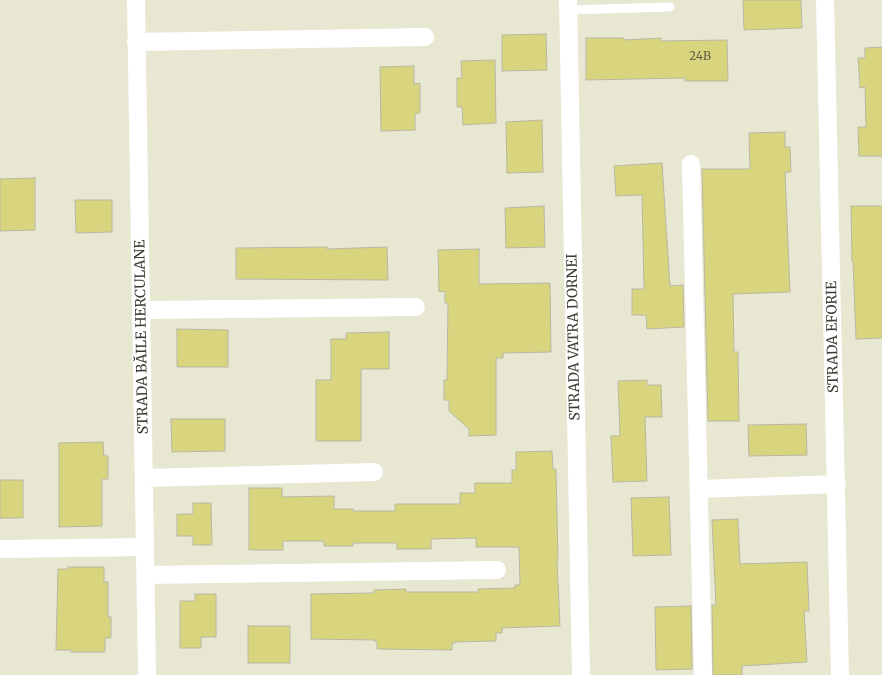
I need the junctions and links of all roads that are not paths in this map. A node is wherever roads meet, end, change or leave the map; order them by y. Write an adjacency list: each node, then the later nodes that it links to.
1 (136, 0): 6 (street, STRADA BĂILE HERCULANE)
2 (825, 0): 12 (street, STRADA EFORIE)
3 (568, 5): 4 (lane); 19 (street, STRADA VATRA DORNEI)
4 (670, 7)
5 (425, 37): 6 (street)
6 (136, 42): 9 (street, STRADA BĂILE HERCULANE)
7 (691, 164): 13 (street)
8 (416, 307): 9 (street)
9 (141, 310): 11 (street, STRADA BĂILE HERCULANE)
10 (374, 472): 11 (street)
11 (144, 478): 14 (street, STRADA BĂILE HERCULANE)
12 (836, 484): 13 (street); 21 (street, STRADA EFORIE)
13 (699, 489): 20 (street)
14 (146, 547): 15 (street); 17 (street, STRADA BĂILE HERCULANE)
15 (0, 549)
16 (497, 570): 17 (street)
17 (146, 575): 18 (street, STRADA BĂILE HERCULANE)
18 (147, 675)
19 (581, 675)
20 (703, 675)
21 (840, 675)

